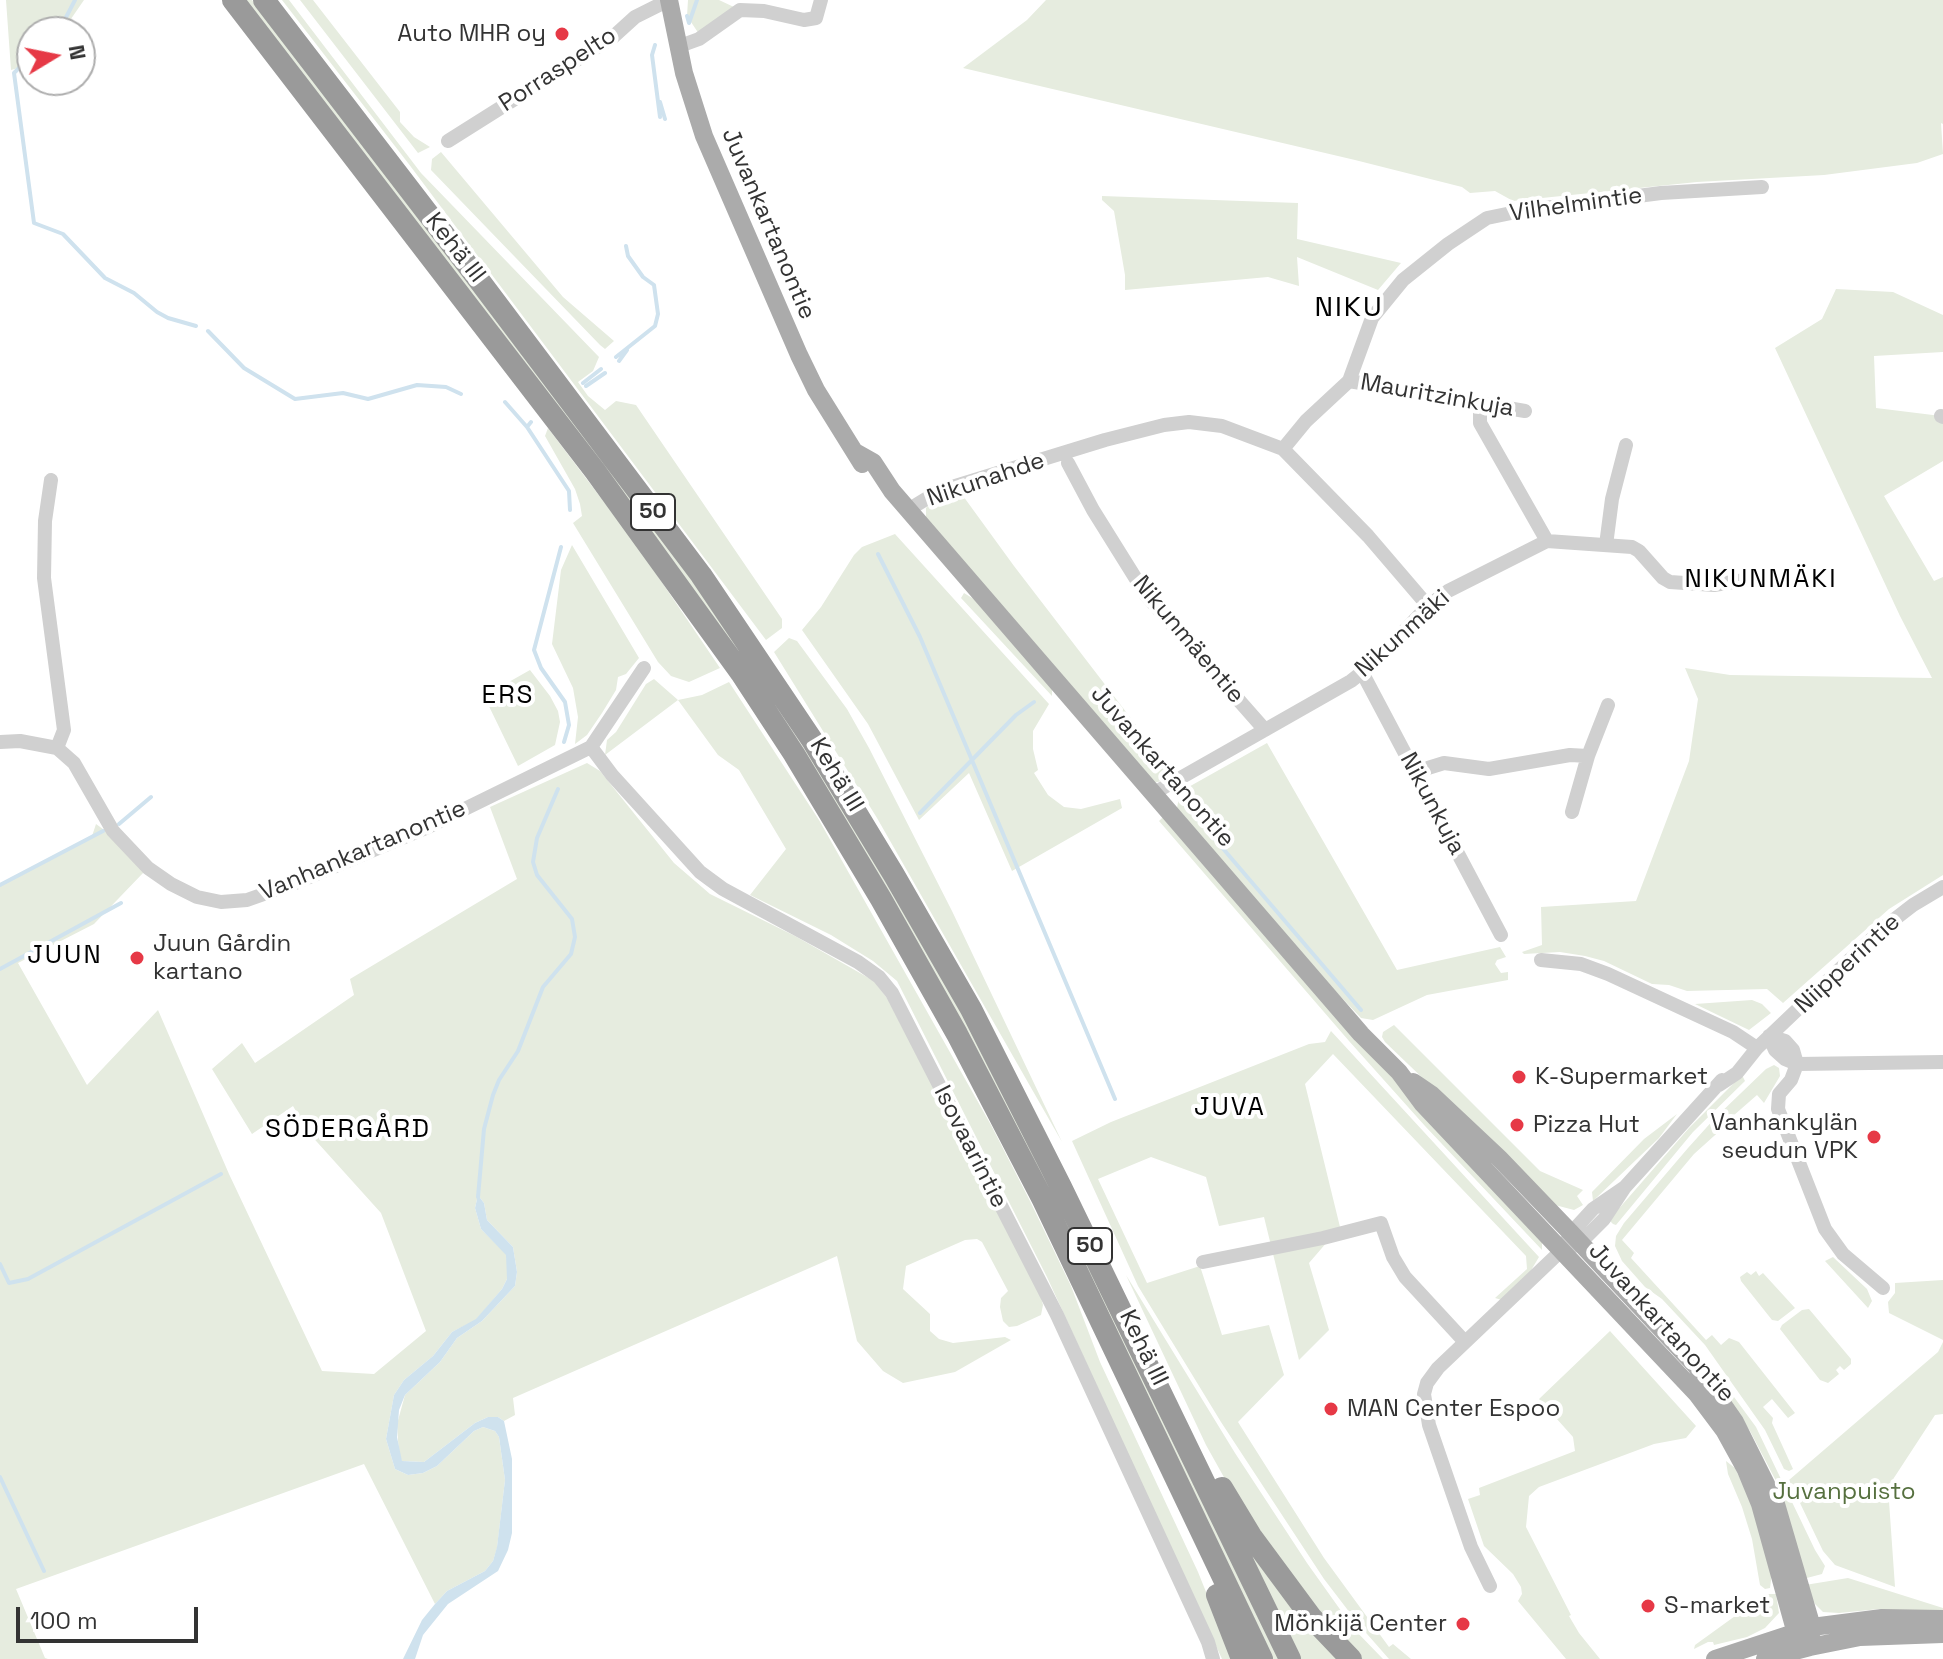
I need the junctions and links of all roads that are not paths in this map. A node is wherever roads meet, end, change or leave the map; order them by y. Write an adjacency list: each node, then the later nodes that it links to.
1 (217, 0): 9 (highway)
2 (233, 0): 9 (highway, Kehä III / 50)
3 (264, 0): 46 (highway, Kehä III / 50)
4 (669, 0): 8 (main road, Juvankartanontie); 10 (street, Porraspelto)
5 (821, 0): 7 (street)
6 (830, 0): 7 (street)
7 (816, 18): 8 (street)
8 (677, 47): 19 (main road, Juvankartanontie)
9 (284, 67): 47 (highway, Kehä III / 50)
10 (448, 141)
11 (1762, 187): 12 (street, Vilhelmintie)
12 (1349, 381): 13 (street, Mauritzinkuja); 16 (street, Vilhelmintie)
13 (1480, 404): 14 (street, Mauritzinkuja); 20 (street)
14 (1525, 411)
15 (1626, 445): 21 (street)
16 (1283, 449): 17 (street, Nikunahde); 23 (street)
17 (1066, 458): 19 (street, Nikunahde); 27 (street, Nikunmäentie)
18 (51, 480): 30 (street)
19 (908, 510): 33 (main road, Juvankartanontie)
20 (1547, 541): 21 (street); 23 (street, Nikunmäki)
21 (1606, 545): 22 (street)
22 (1751, 579)
23 (1428, 606): 25 (street, Nikunmäki)
24 (644, 668): 29 (street, Vanhankartanontie)
25 (1363, 674): 27 (street, Nikunmäki); 32 (street, Nikunkuja)
26 (1608, 705): 31 (street)
27 (1265, 730): 33 (street, Nikunmäki)
28 (0, 742): 30 (street)
29 (591, 747): 30 (street, Vanhankartanontie); 53 (street, Isovaarintie)
30 (57, 748)
31 (1588, 756): 32 (street); 34 (street)
32 (1415, 772): 36 (street, Nikunkuja)
33 (1154, 793): 42 (main road, Juvankartanontie)
34 (1572, 812)
35 (1943, 887): 38 (street, Niipperintie)
36 (1501, 935)
37 (1541, 960): 39 (street)
38 (1769, 1036): 39 (street, Niipperintie); 41 (street)
39 (1757, 1048): 42 (street, Niipperintie)
40 (1943, 1062): 41 (street)
41 (1797, 1064): 44 (street)
42 (1571, 1242): 45 (street, Niipperintie); 50 (main road, Juvankartanontie)
43 (1203, 1262): 45 (street)
44 (1883, 1288)
45 (1465, 1342): 48 (street, Niipperintie)
46 (1184, 1438): 56 (highway, Kehä III / 50); 57 (highway)
47 (1181, 1488): 54 (highway); 55 (highway, Kehä III / 50)
48 (1490, 1586)
49 (1943, 1619): 50 (main road)
50 (1804, 1628): 52 (main road, Juvankartanontie); 58 (main road)
51 (1943, 1634): 52 (main road)
52 (1811, 1653): 59 (main road)
53 (1213, 1659)
54 (1242, 1659)
55 (1262, 1659)
56 (1290, 1659)
57 (1351, 1659)
58 (1715, 1659)
59 (1765, 1659)

